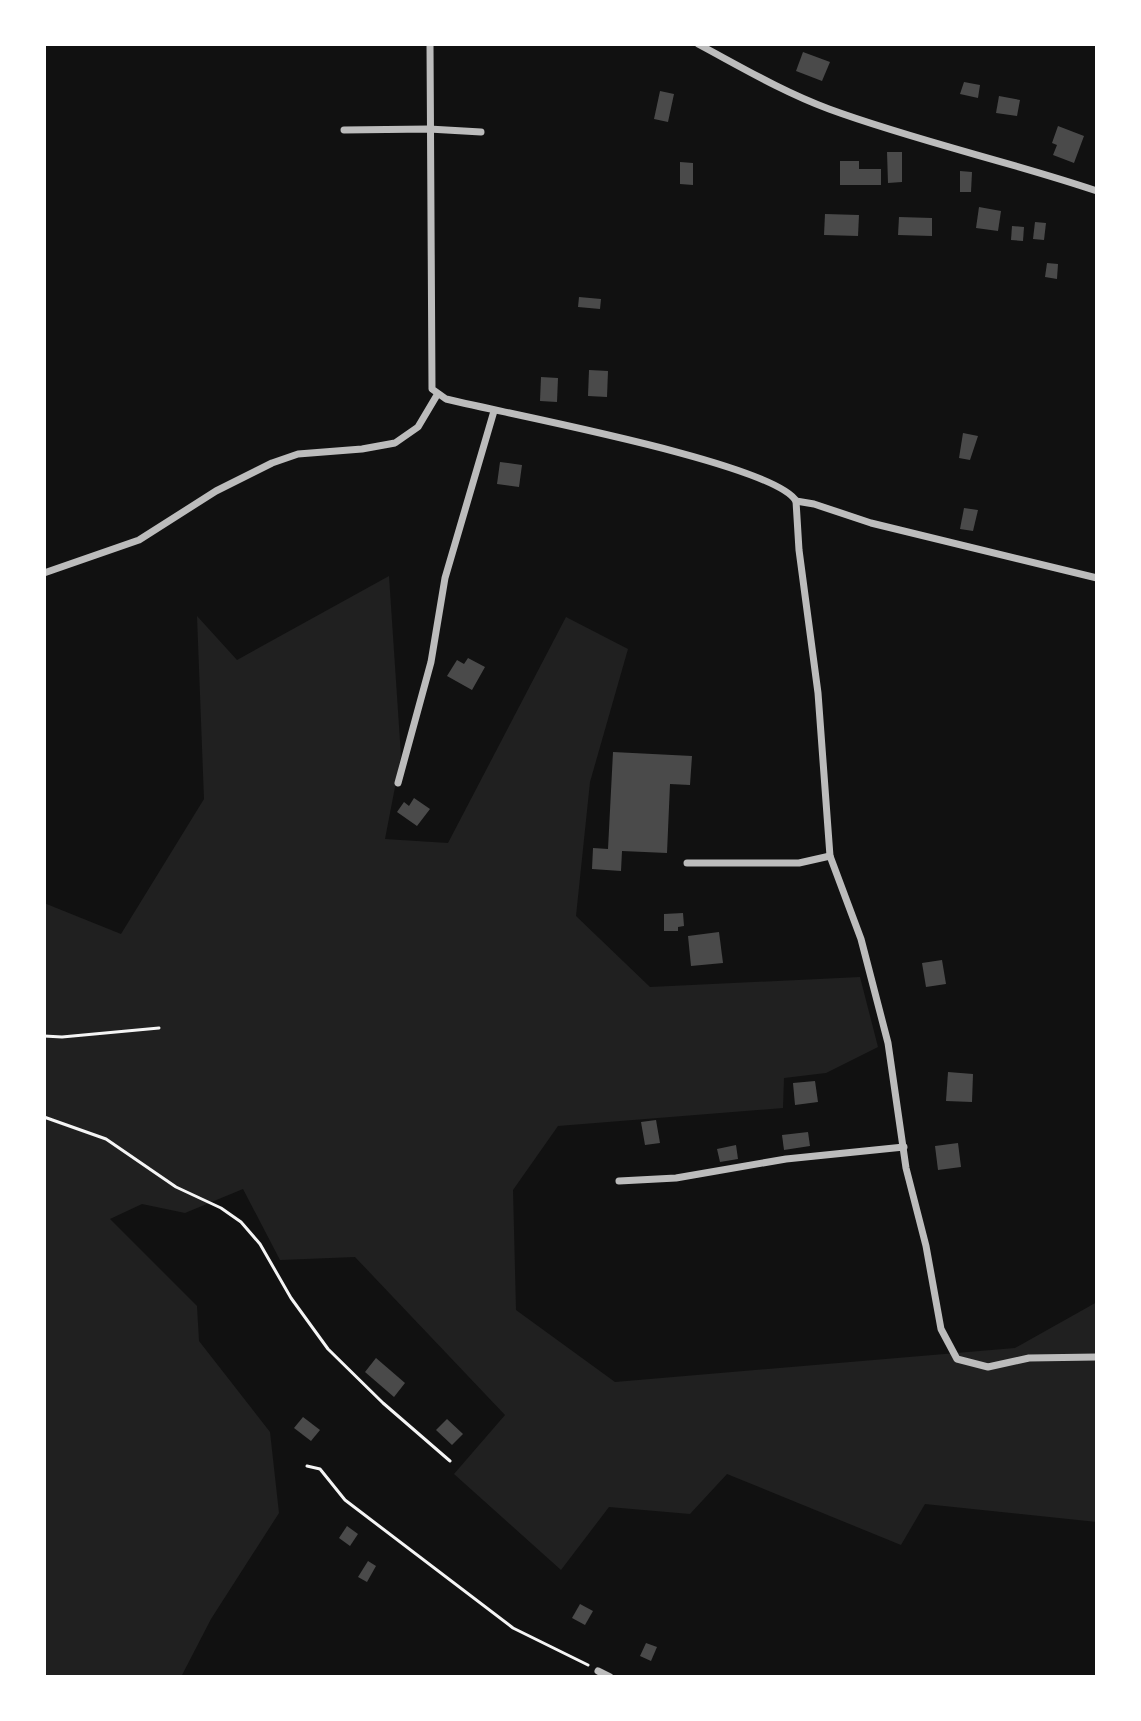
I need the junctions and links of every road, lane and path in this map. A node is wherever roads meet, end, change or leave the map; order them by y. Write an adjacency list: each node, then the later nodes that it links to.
1 (430, 44): 3 (street)
2 (698, 44): 6 (street)
3 (429, 129): 4 (street); 5 (street); 7 (street)
4 (344, 130)
5 (481, 132)
6 (1097, 191)
7 (437, 395): 8 (street); 10 (street)
8 (494, 411): 9 (street); 12 (street)
9 (796, 501): 11 (street); 13 (street)
10 (44, 573)
11 (1097, 578)
12 (398, 783)
13 (830, 856): 14 (street); 18 (street)
14 (687, 863)
15 (159, 1028): 16 (path)
16 (44, 1036)
17 (44, 1117): 21 (path)
18 (904, 1147): 19 (street); 20 (street)
19 (619, 1181)
20 (1097, 1357)
21 (450, 1461)
22 (307, 1466): 23 (path)
23 (598, 1671): 24 (street)
24 (610, 1677)

